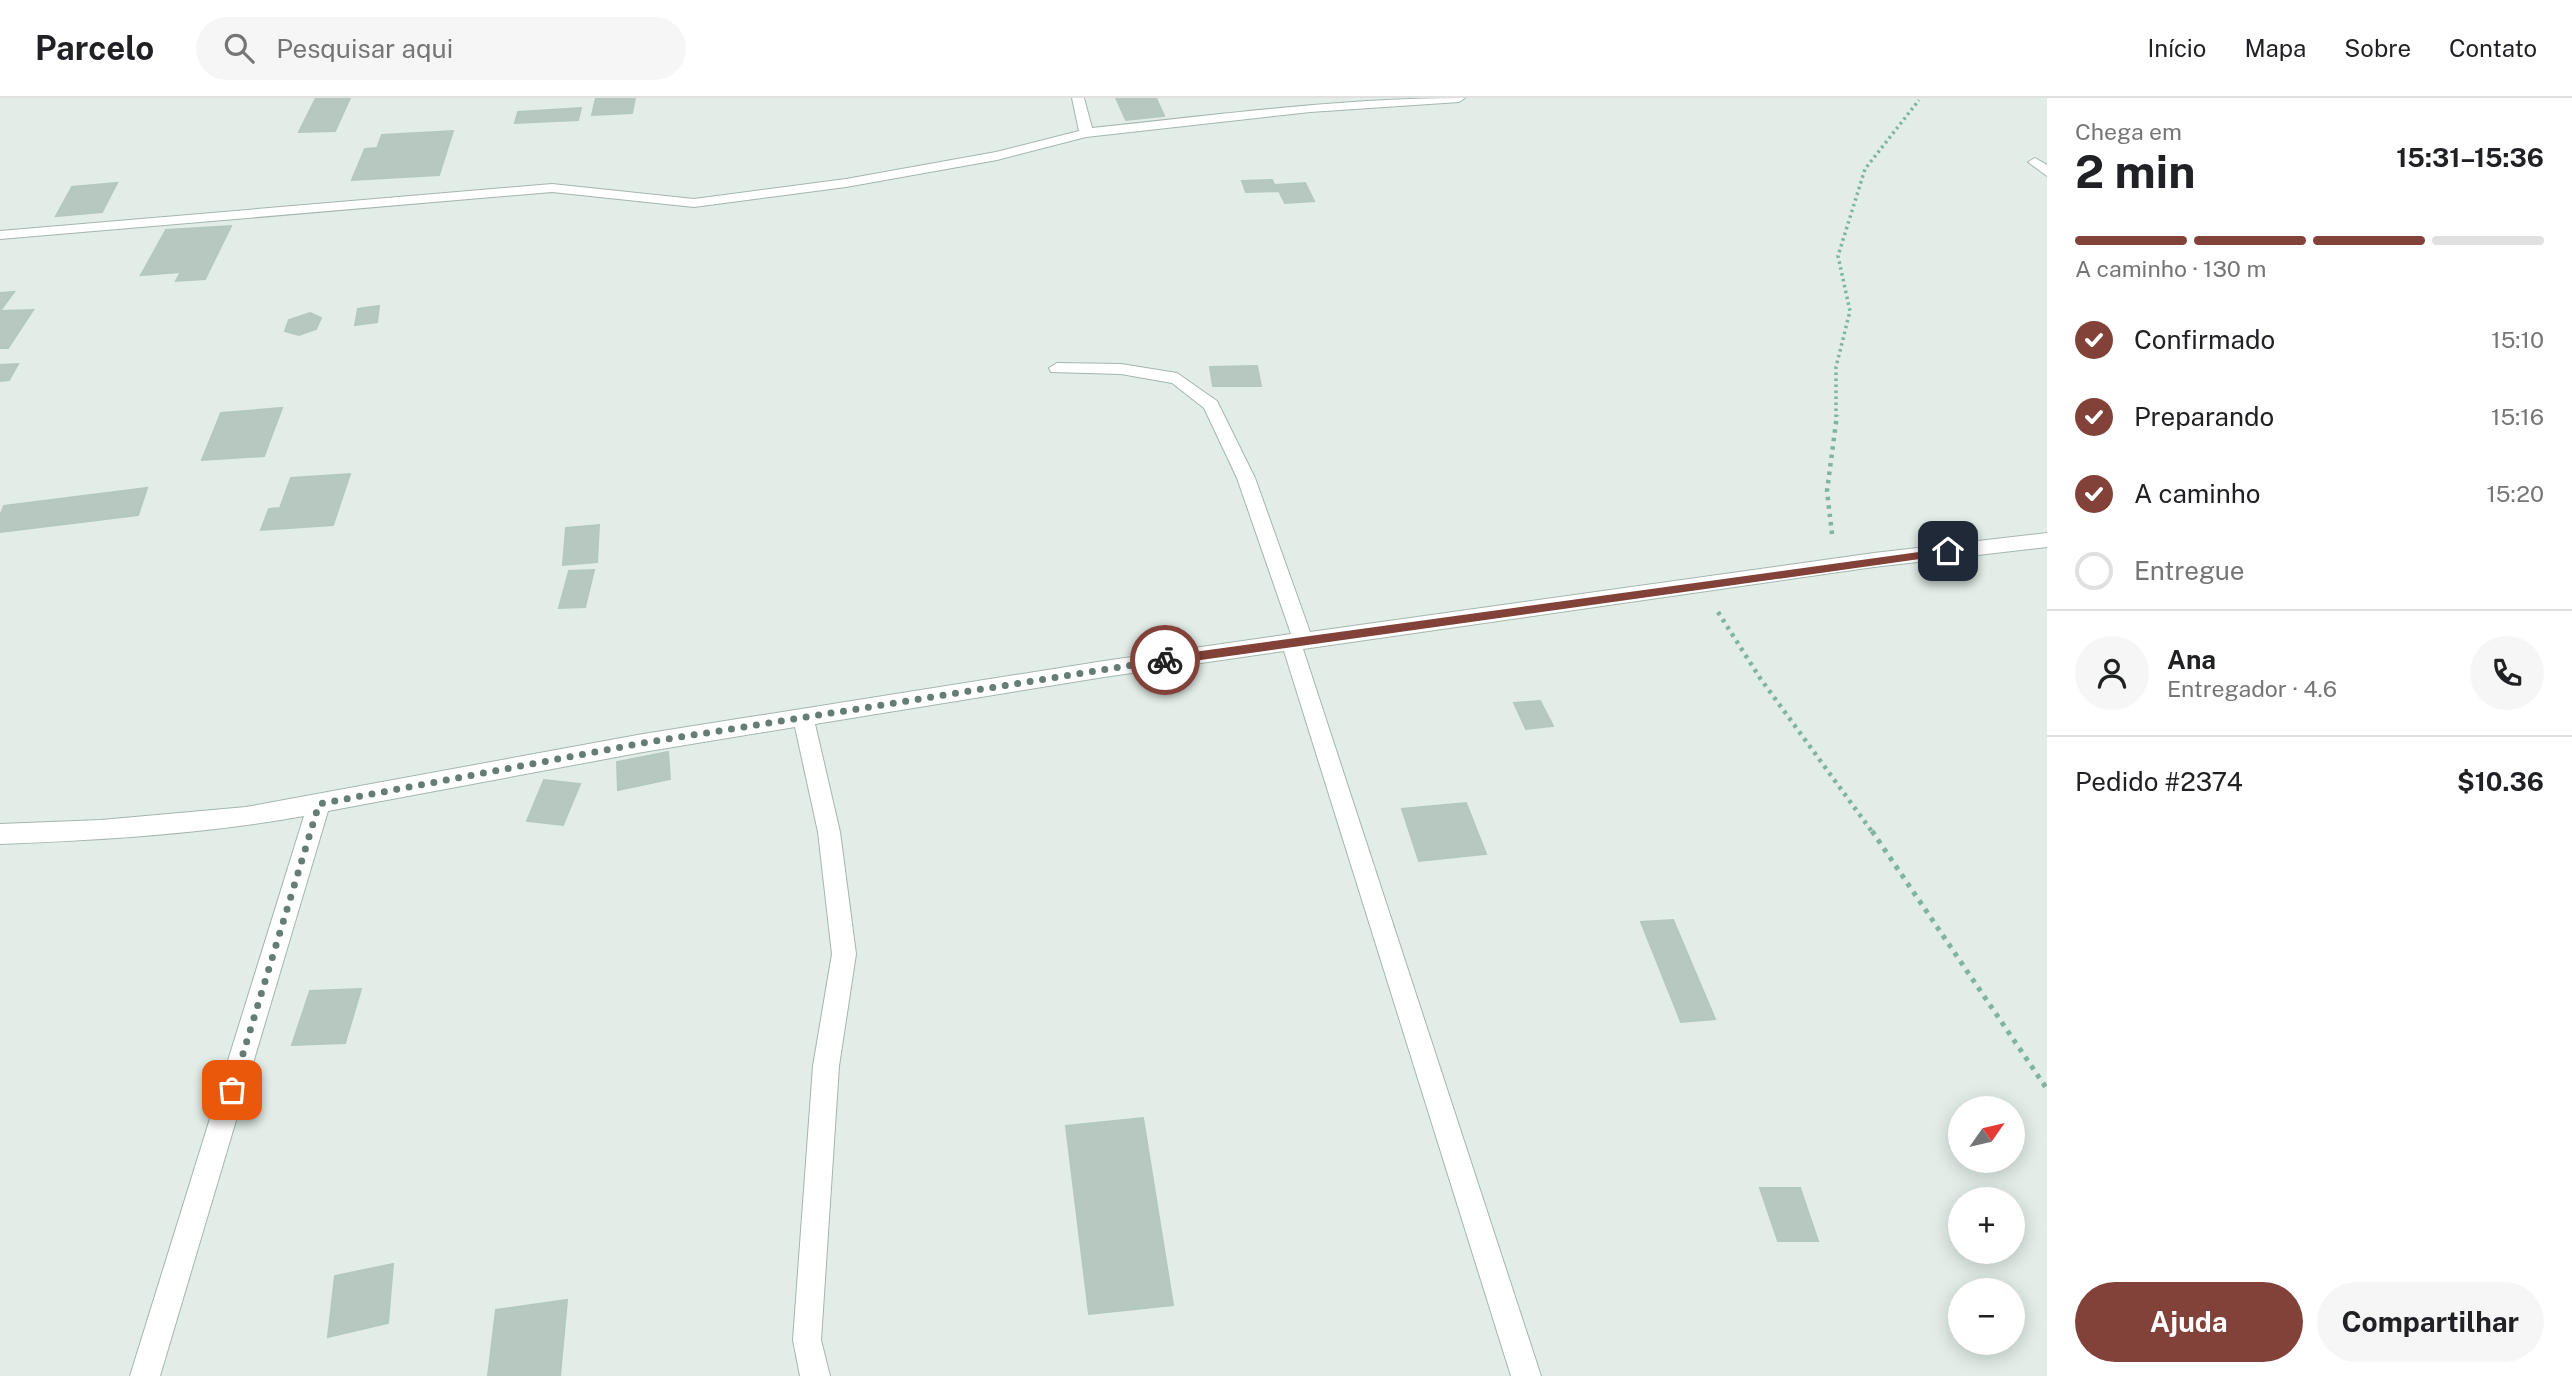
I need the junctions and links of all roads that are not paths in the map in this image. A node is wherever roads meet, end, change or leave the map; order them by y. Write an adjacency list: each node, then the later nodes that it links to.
1 (1078, 98): 4 (street)
2 (1459, 98): 3 (street)
3 (1387, 101): 4 (street)
4 (1086, 133): 7 (street)
5 (2035, 162): 6 (street)
6 (2047, 172)
7 (0, 235)
8 (1057, 368): 10 (street)
9 (2047, 540): 10 (street)
10 (1297, 641): 11 (street); 16 (street)
11 (803, 717): 12 (street); 15 (street)
12 (319, 804): 13 (street); 14 (street)
13 (0, 834)
14 (145, 1376)
15 (814, 1376)
16 (1526, 1376)

